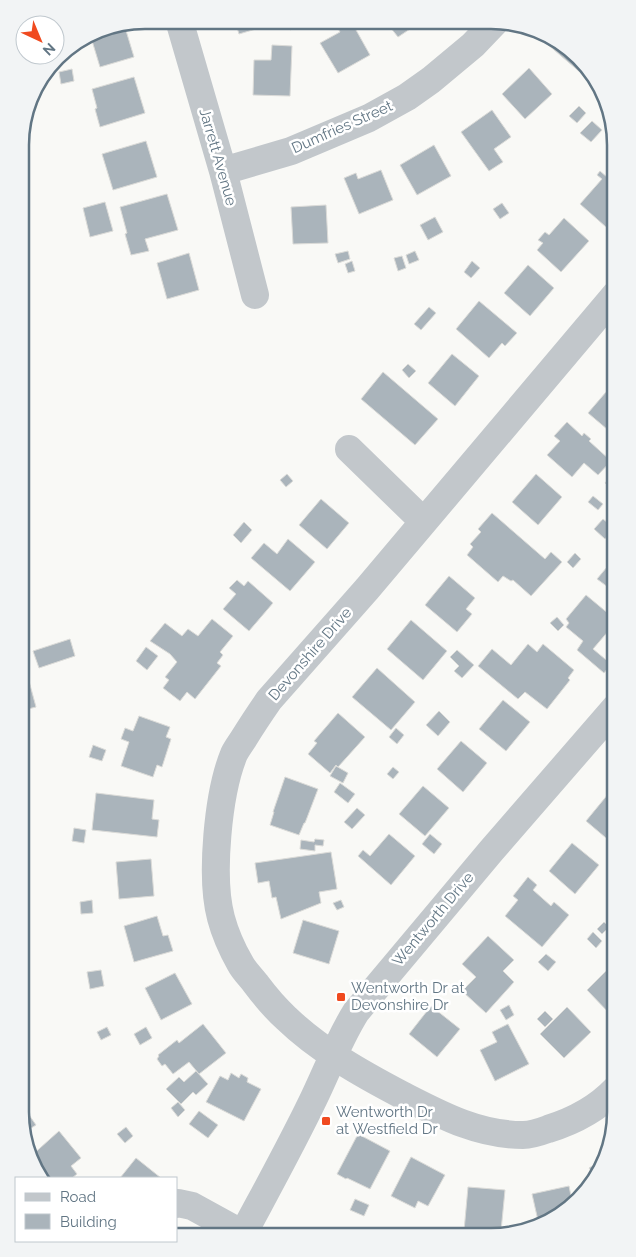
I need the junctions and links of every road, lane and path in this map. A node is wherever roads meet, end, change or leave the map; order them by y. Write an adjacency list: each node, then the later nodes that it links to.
1 (182, 29): 3 (street, Jarrett Avenue)
2 (488, 29): 3 (street, Dumfries Street)
3 (223, 170): 4 (street, Jarrett Avenue)
4 (255, 295)
5 (607, 305): 7 (street, Devonshire Drive)
6 (349, 449): 7 (street)
7 (423, 521): 9 (street, Devonshire Drive)
8 (607, 717): 9 (street, Wentworth Drive)
9 (334, 1055): 10 (street, Devonshire Drive); 13 (street, Wentworth Drive)
10 (607, 1098)
11 (178, 1203): 12 (street)
12 (232, 1228)
13 (246, 1228)

